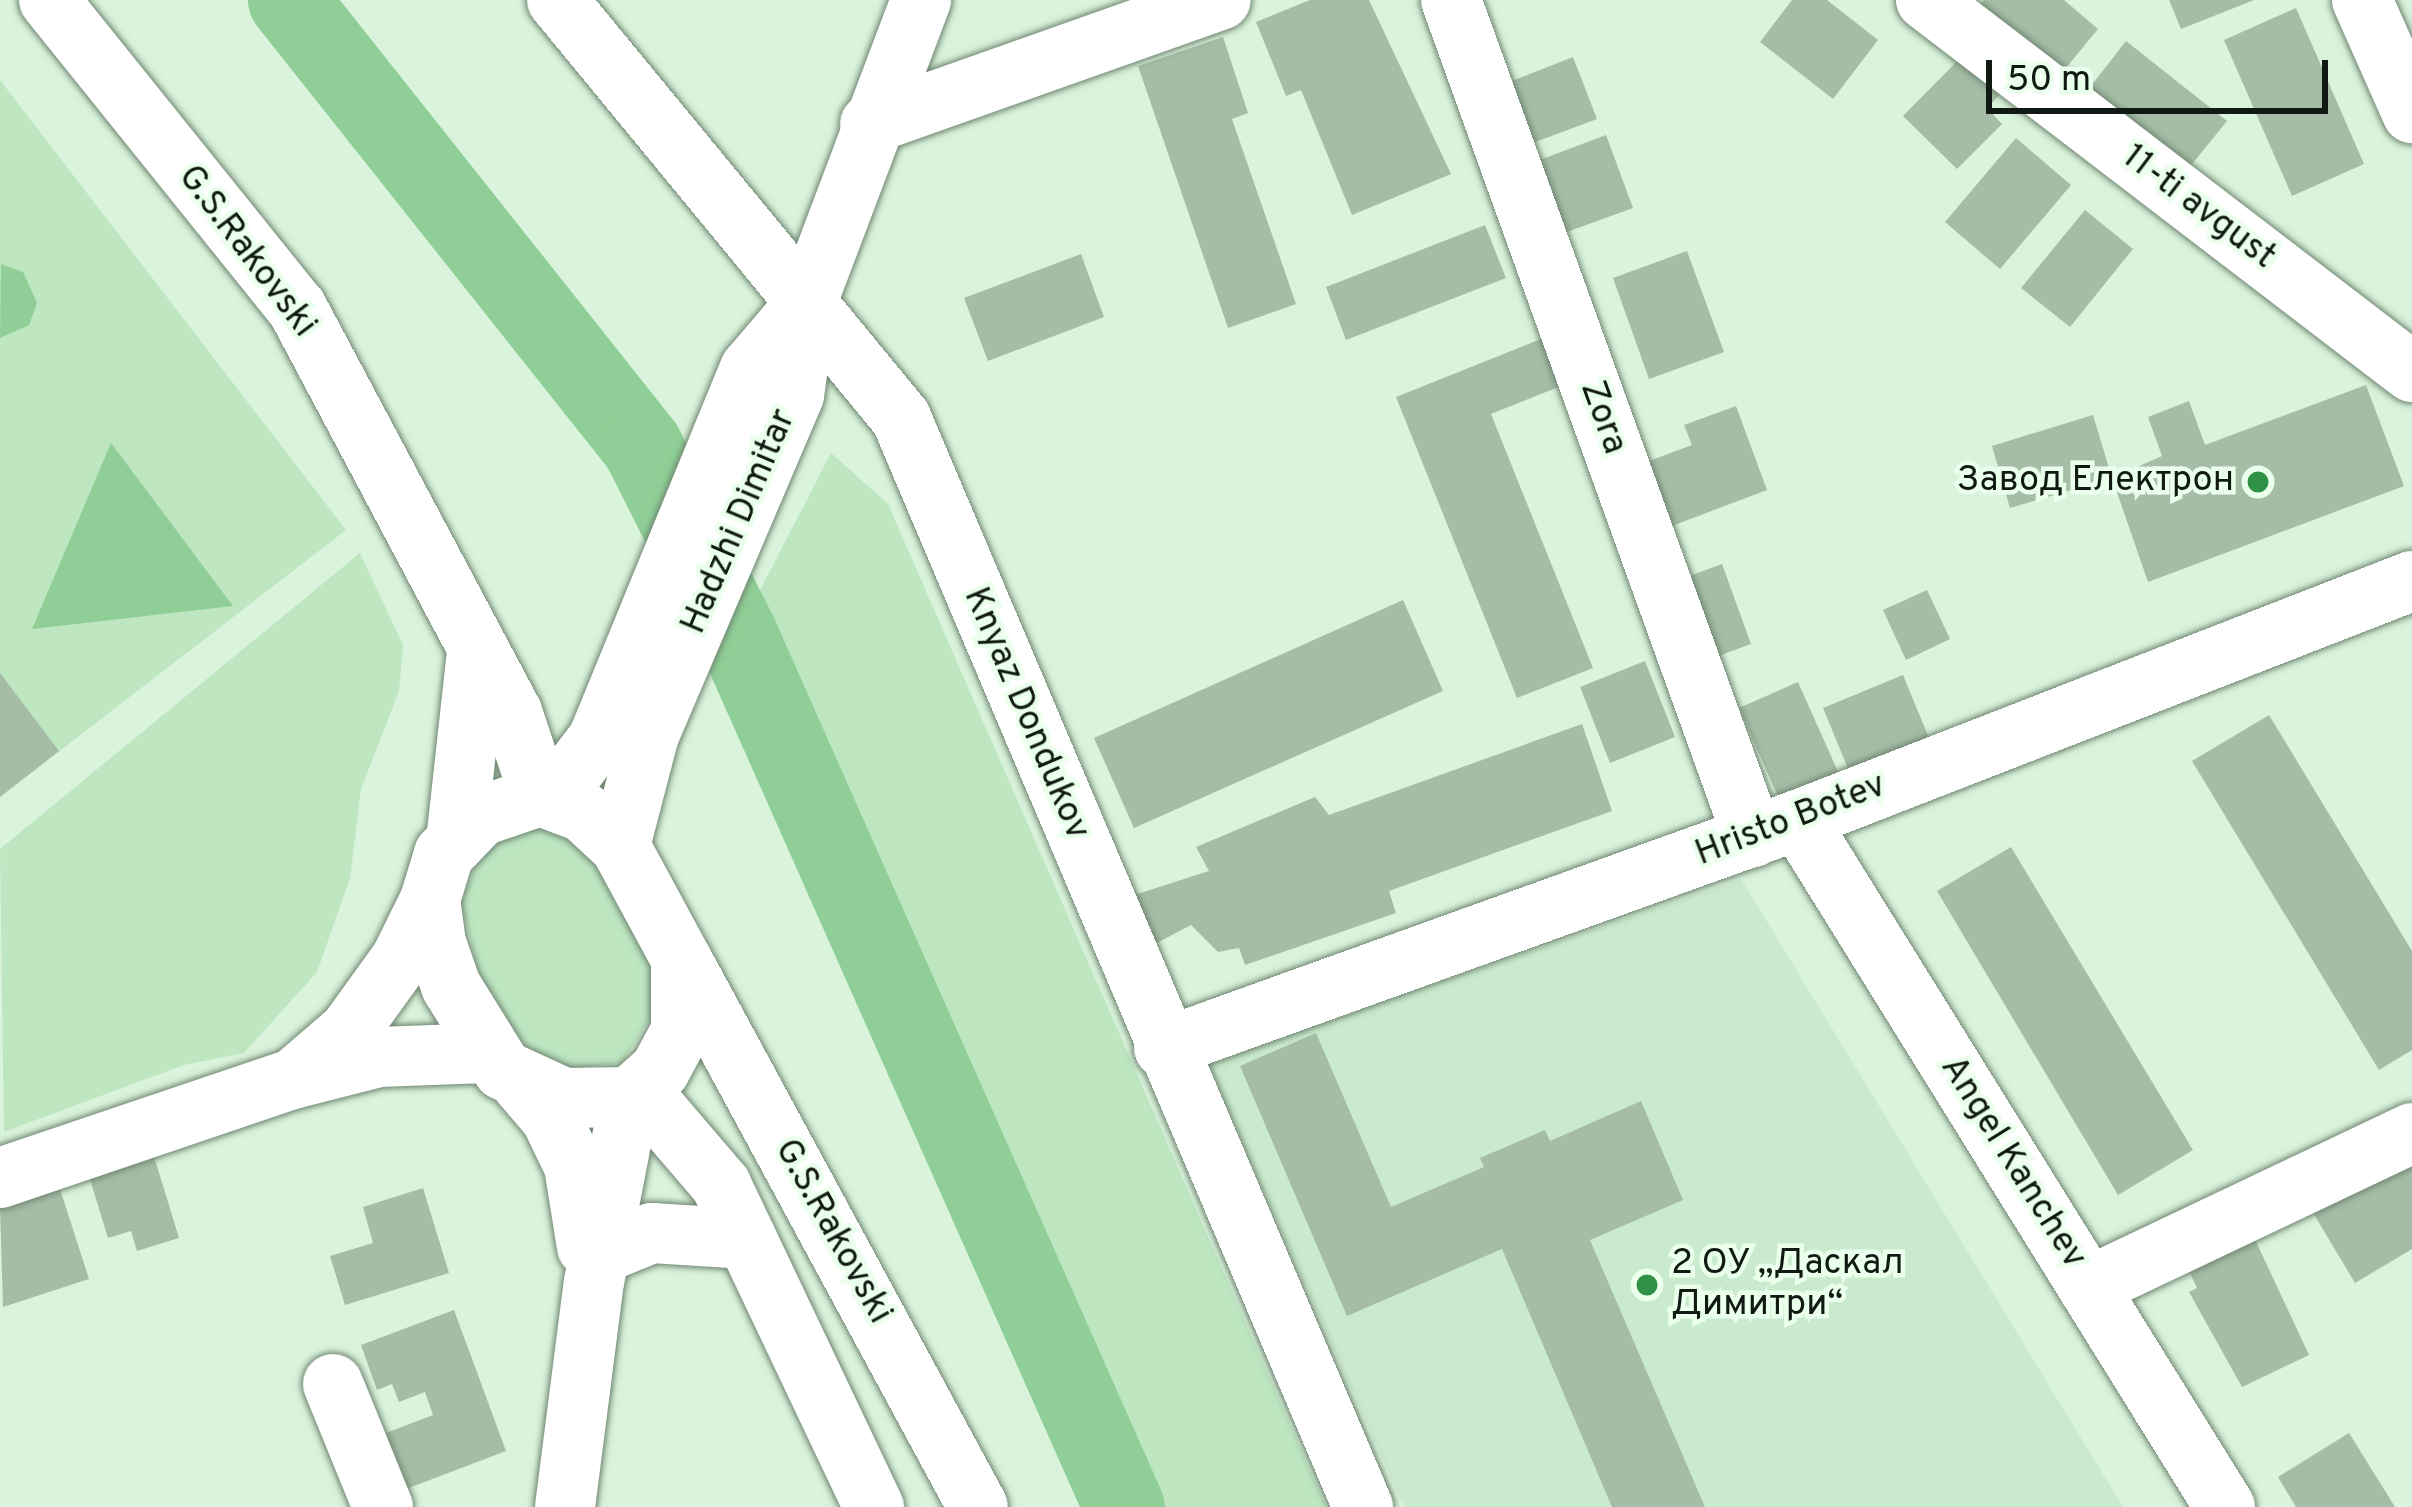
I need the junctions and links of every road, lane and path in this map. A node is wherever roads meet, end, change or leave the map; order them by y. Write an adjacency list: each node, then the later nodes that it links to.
1 (49, 0): 13 (street, G.S.Rakovski)
2 (557, 0): 10 (street, Knyaz Dondukov)
3 (921, 0): 9 (street, Hadzhi Dimitar)
4 (1221, 0): 9 (street)
5 (1450, 0): 17 (street, Zora)
6 (1926, 0): 11 (street, 11-ti avgust)
7 (2362, 0): 8 (street)
8 (2405, 78)
9 (870, 124): 10 (street, Hadzhi Dimitar)
10 (807, 302): 15 (street, Hadzhi Dimitar); 22 (street, Knyaz Dondukov)
11 (2412, 372)
12 (2412, 581): 17 (street, Hristo Botev)
13 (477, 653): 14 (street, G.S.Rakovski); 18 (street)
14 (512, 712): 15 (street); 16 (street, G.S.Rakovski)
15 (629, 720): 16 (street); 19 (street)
16 (546, 797): 18 (street); 19 (street)
17 (1776, 828): 22 (street, Hristo Botev); 30 (street, Angel Kanchev)
18 (456, 842): 20 (street)
19 (620, 845): 21 (street)
20 (430, 900): 23 (street); 24 (street)
21 (681, 959): 25 (street); 35 (street, G.S.Rakovski)
22 (1164, 1048): 36 (street, Knyaz Dondukov)
23 (505, 1068): 24 (street); 25 (street); 29 (street)
24 (293, 1079): 27 (street)
25 (635, 1094): 28 (street, G.S.Rakovski); 29 (street)
26 (2412, 1133): 30 (street)
27 (0, 1178)
28 (747, 1239): 29 (street); 32 (street, G.S.Rakovski)
29 (596, 1268): 34 (street)
30 (2088, 1287): 37 (street, Angel Kanchev)
31 (333, 1384): 33 (street)
32 (872, 1504)
33 (383, 1507)
34 (565, 1507)
35 (978, 1507)
36 (1363, 1507)
37 (2225, 1507)

